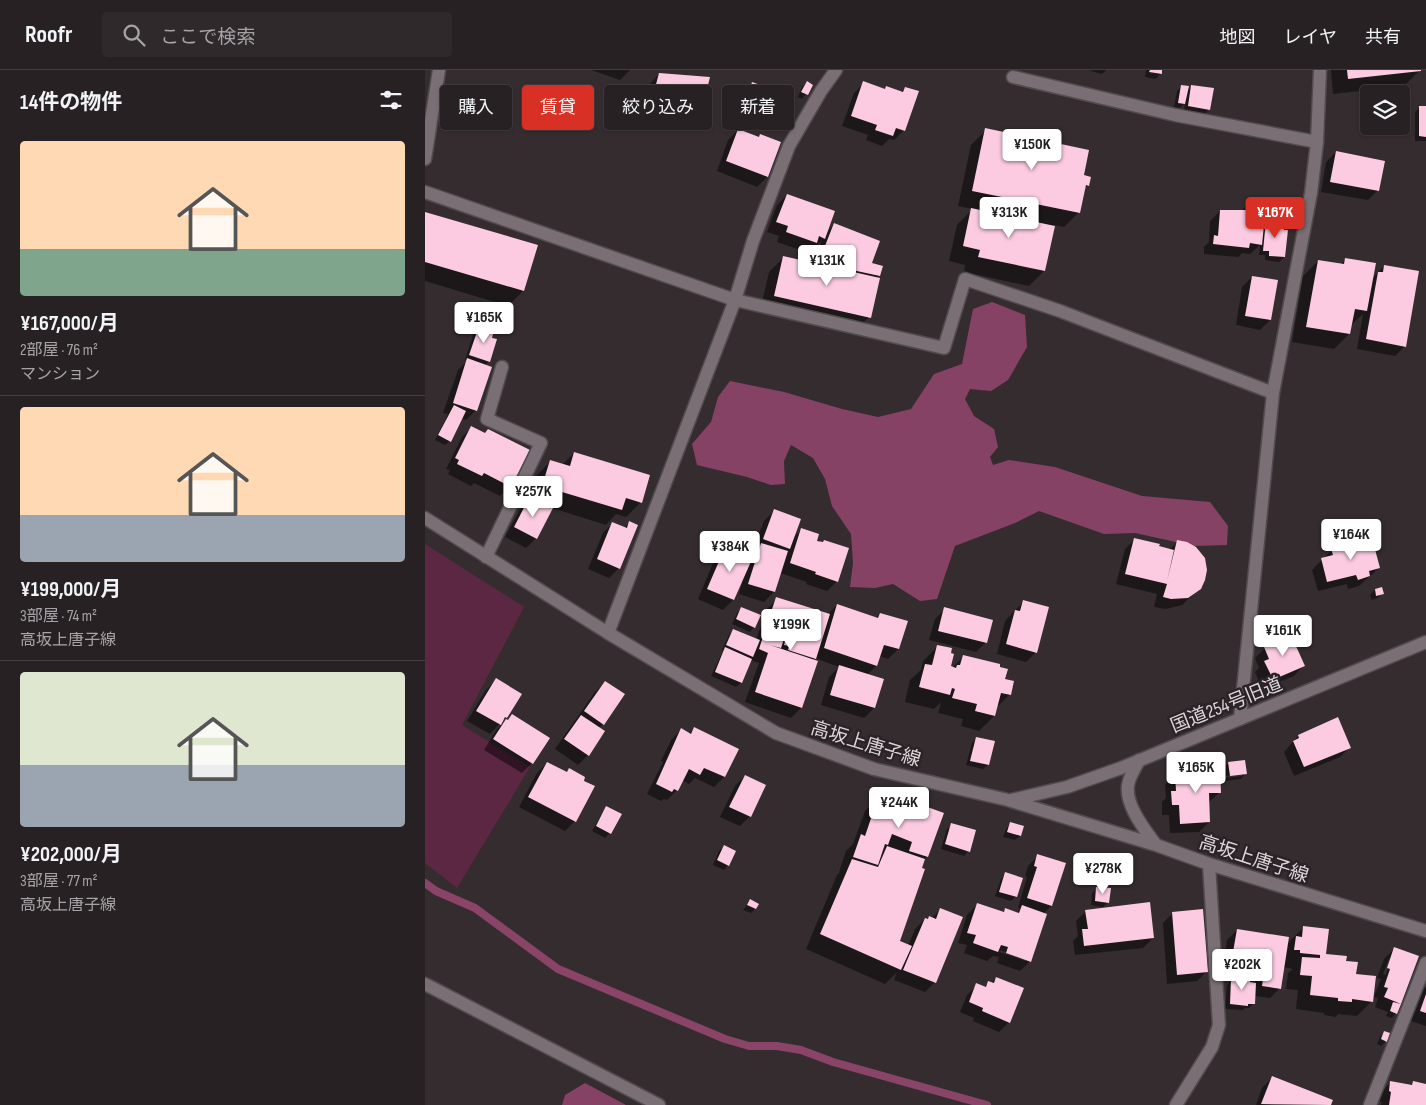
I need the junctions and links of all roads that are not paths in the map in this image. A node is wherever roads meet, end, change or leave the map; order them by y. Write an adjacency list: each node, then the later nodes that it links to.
1 (439, 70): 6 (street)
2 (836, 70): 8 (street)
3 (1320, 70): 5 (street)
4 (1013, 77): 5 (street)
5 (1317, 142): 10 (street)
6 (425, 159)
7 (425, 192): 8 (street)
8 (735, 300): 10 (street); 13 (street)
9 (502, 367): 12 (street)
10 (1273, 393): 15 (street)
11 (425, 518): 12 (street, 高坂上唐子線)
12 (486, 558): 13 (street, 高坂上唐子線)
13 (608, 633): 17 (street, 高坂上唐子線)
14 (1426, 642): 15 (street, 国道254号旧道)
15 (1240, 719): 16 (street, 国道254号旧道)
16 (1139, 760): 17 (street, 国道254号旧道); 18 (street)
17 (1008, 800): 18 (street, 高坂上唐子線)
18 (1157, 845): 19 (street, 高坂上唐子線)
19 (1209, 864): 20 (street, 高坂上唐子線); 24 (street)
20 (1426, 931)
21 (1426, 963): 25 (street)
22 (425, 984): 23 (street)
23 (659, 1105)
24 (1176, 1105)
25 (1370, 1105)

